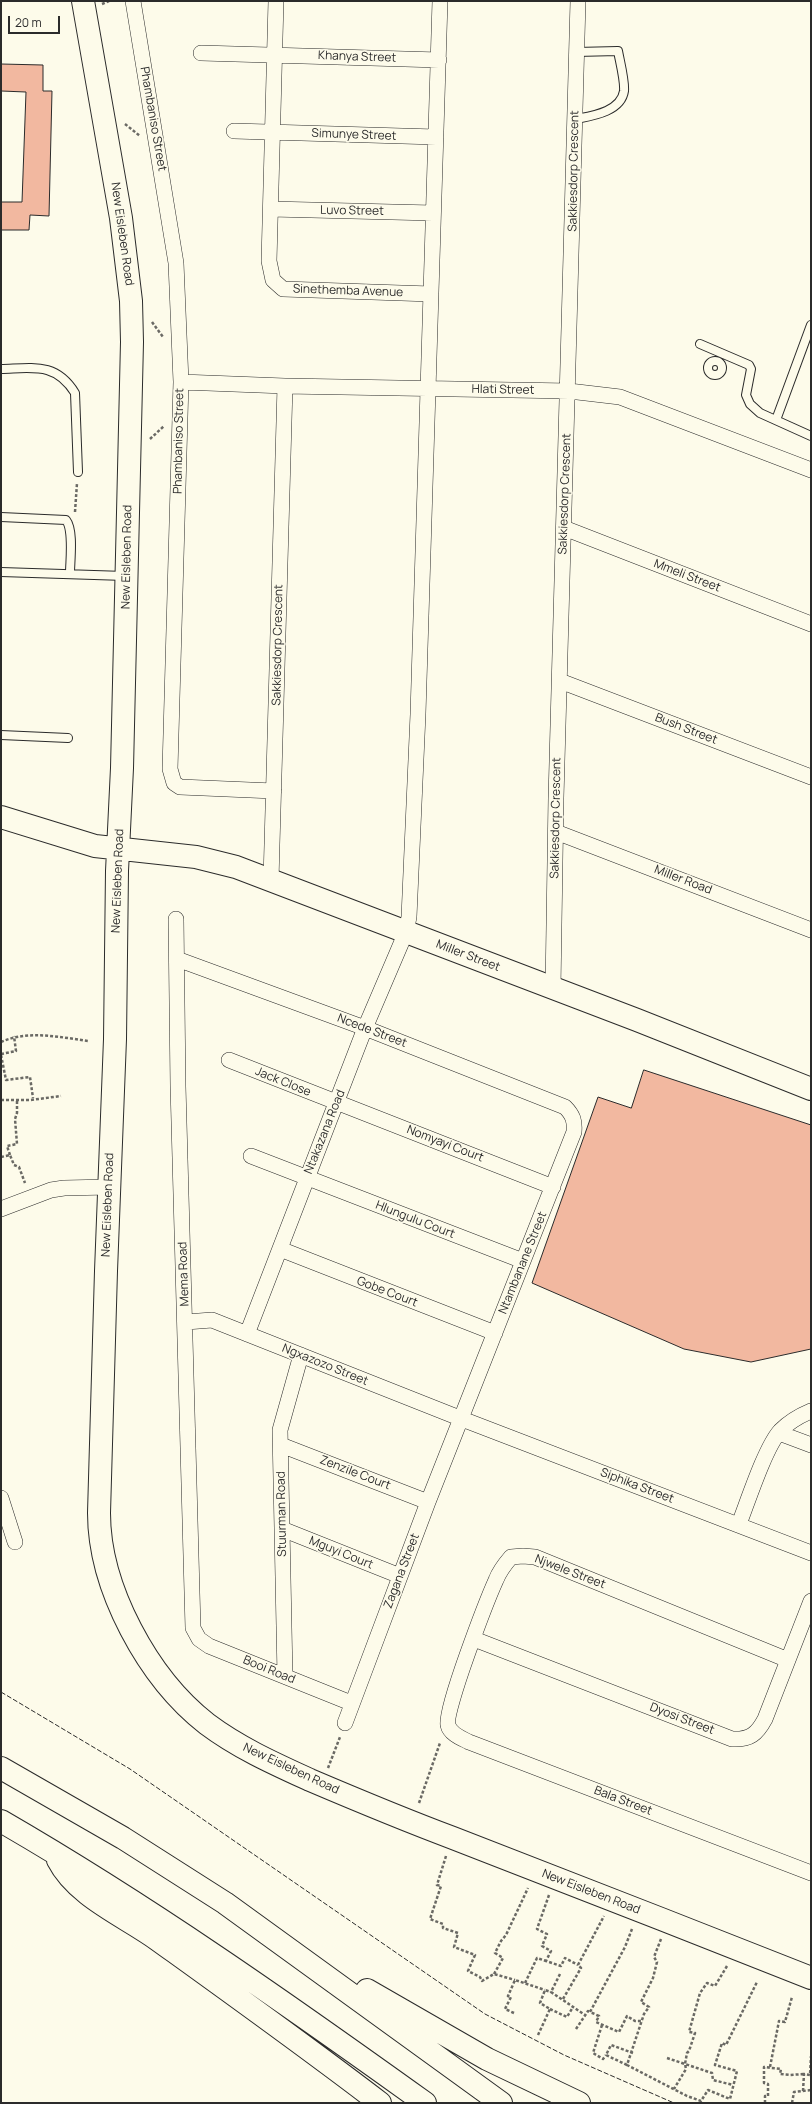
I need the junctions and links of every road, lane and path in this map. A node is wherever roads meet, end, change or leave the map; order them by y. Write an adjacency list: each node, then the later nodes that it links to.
1 (109, 1): 6 (path)
2 (133, 1): 23 (street, Phambaniso Street)
3 (276, 1): 9 (street, Sinethemba Avenue)
4 (440, 1): 10 (street)
5 (578, 1): 7 (street, Sakkiesdorp Crescent)
6 (92, 2): 36 (main road, New Eisleben Road)
7 (576, 52): 11 (street, Sakkiesdorp Crescent); 11 (lane)
8 (201, 53): 9 (street, Khanya Street)
9 (275, 54): 10 (street, Khanya Street); 13 (street, Sinethemba Avenue)
10 (439, 60): 14 (street)
11 (576, 119): 26 (street, Sakkiesdorp Crescent)
12 (234, 131): 13 (street)
13 (273, 132): 14 (street, Simunye Street); 15 (street, Sinethemba Avenue)
14 (436, 137): 16 (street)
15 (271, 209): 16 (street, Luvo Street); 17 (street, Sinethemba Avenue)
16 (433, 213): 17 (street)
17 (431, 294): 25 (street)
18 (811, 325): 27 (lane)
19 (700, 344): 20 (lane)
20 (720, 358): 22 (lane); 27 (lane)
21 (1, 369): 30 (lane)
22 (711, 377)
23 (180, 382): 24 (street, Hlati Street); 42 (street, Phambaniso Street)
24 (285, 386): 25 (street, Hlati Street); 42 (street, Sakkiesdorp Crescent)
25 (427, 388): 26 (street, Hlati Street); 49 (street)
26 (569, 391): 29 (street, Hlati Street); 33 (street, Sakkiesdorp Crescent)
27 (776, 420): 28 (lane)
28 (811, 436)
29 (811, 470)
30 (78, 472): 32 (path)
31 (1, 517): 32 (lane)
32 (68, 523): 35 (lane)
33 (564, 528): 37 (street, Mmeli Street); 38 (street, Sakkiesdorp Crescent)
34 (1, 572): 35 (lane)
35 (70, 573): 36 (lane)
36 (126, 576): 45 (main road, New Eisleben Road)
37 (811, 624)
38 (560, 681): 41 (street, Bush Street); 44 (street, Sakkiesdorp Crescent)
39 (1, 735): 40 (lane)
40 (68, 738)
41 (811, 778)
42 (274, 790): 46 (street, Sakkiesdorp Crescent)
43 (1, 817): 45 (main road, Miller Street)
44 (556, 832): 48 (street, Miller Road); 51 (street, Sakkiesdorp Crescent)
45 (118, 850): 46 (main road, Miller Street); 70 (main road, New Eisleben Road)
46 (271, 880): 49 (main road, Miller Street)
47 (176, 919): 50 (street, Mema Road)
48 (811, 930)
49 (406, 932): 51 (main road, Miller Street); 52 (street, Ntakazana Road)
50 (177, 958): 52 (street, Ncede Street); 75 (street, Mema Road)
51 (553, 988): 58 (main road, Miller Street)
52 (365, 1028): 63 (street, Ntakazana Road); 64 (street, Ncede Street)
53 (14, 1036): 54 (path); 55 (path); 56 (path)
54 (88, 1041)
55 (1, 1042)
56 (1, 1055): 60 (path)
57 (229, 1060): 63 (street, Jack Close)
58 (811, 1089)
59 (61, 1096): 60 (path)
60 (33, 1098): 62 (path)
61 (1, 1100): 62 (path)
62 (17, 1100): 65 (path)
63 (337, 1103): 68 (street, Ntakazana Road); 69 (street, Nomyayi Court)
64 (565, 1108): 69 (street, Ntambanane Street)
65 (10, 1155): 67 (path); 71 (path)
66 (251, 1156): 68 (street, Hlungulu Court)
67 (1, 1157)
68 (307, 1178): 73 (street, Ntakazana Road); 74 (street, Hlungulu Court)
69 (553, 1186): 74 (street, Ntambanane Street)
70 (108, 1187): 71 (street); 117 (main road, New Eisleben Road)
71 (29, 1197): 72 (street)
72 (1, 1209)
73 (280, 1249): 76 (street, Gobe Court); 77 (street, Ntakazana Road)
74 (523, 1261): 76 (street, Ntambanane Street)
75 (186, 1322): 77 (street, Ngxazozo Street); 92 (street, Mema Road)
76 (495, 1333): 80 (street, Ntambanane Street)
77 (247, 1334): 78 (street, Ngxazozo Street)
78 (301, 1355): 80 (street, Ngxazozo Street); 82 (street, Stuurman Road)
79 (811, 1411): 81 (street)
80 (462, 1419): 85 (street, Zagana Street); 86 (street, Siphika Street)
81 (779, 1433): 83 (street); 86 (street)
82 (281, 1445): 85 (street, Zenzile Court); 87 (street, Stuurman Road)
83 (811, 1445)
84 (1, 1498): 88 (street)
85 (428, 1502): 90 (street, Zagana Street)
86 (739, 1524): 89 (street, Siphika Street)
87 (282, 1529): 90 (street, Mguyi Court); 95 (street, Stuurman Road)
88 (14, 1542)
89 (811, 1553)
90 (400, 1576): 96 (street, Zagana Street)
91 (811, 1601): 94 (street, Dyosi Street)
92 (193, 1628): 95 (street, Booi Road)
93 (474, 1639): 94 (street, Dyosi Street); 94 (street, Njwele Street); 98 (street, Njwele Street)
94 (788, 1660)
95 (285, 1676): 96 (street, Booi Road)
96 (351, 1703): 97 (street, Zagana Street)
97 (344, 1723): 100 (path)
98 (448, 1724): 101 (path); 105 (street, Bala Street)
99 (1, 1768): 110 (main road)
100 (328, 1769)
101 (419, 1803)
102 (1, 1821): 103 (main road)
103 (54, 1852): 146 (main road); 147 (main road)
104 (447, 1853): 115 (path)
105 (811, 1872)
106 (530, 1886): 115 (path)
107 (550, 1894): 112 (path)
108 (604, 1915): 113 (path)
109 (633, 1927): 127 (path)
110 (265, 1932): 148 (main road); 149 (main road)
111 (662, 1938): 130 (path)
112 (546, 1961): 113 (path); 119 (path)
113 (578, 1964): 124 (path)
114 (728, 1966): 138 (path)
115 (494, 1974): 118 (path)
116 (560, 1974): 122 (path)
117 (811, 1978)
118 (515, 1980): 119 (path); 128 (path)
119 (525, 1982): 121 (path)
120 (757, 1982): 142 (path)
121 (545, 1990): 122 (path); 126 (path)
122 (551, 1992): 124 (path)
123 (792, 1997): 140 (path)
124 (563, 1999): 125 (path)
125 (573, 2006): 126 (path); 129 (path)
126 (550, 2009): 133 (path)
127 (590, 2012): 129 (path); 131 (path)
128 (514, 2013)
129 (585, 2015): 132 (path)
130 (643, 2021): 131 (path); 134 (path)
131 (602, 2025): 135 (path)
132 (576, 2029)
133 (538, 2035)
134 (633, 2053): 135 (path); 139 (path)
135 (606, 2055): 139 (path)
136 (811, 2056): 141 (path)
137 (666, 2058): 138 (path)
138 (685, 2064): 142 (path); 143 (path)
139 (627, 2065): 143 (path)
140 (770, 2067): 141 (path); 150 (path)
141 (804, 2074): 145 (path)
142 (733, 2085): 143 (path)
143 (674, 2089)
144 (811, 2090): 145 (path)
145 (803, 2091): 151 (path)
146 (380, 2103)
147 (425, 2103)
148 (501, 2103)
149 (578, 2103)
150 (765, 2103)
151 (792, 2103)

